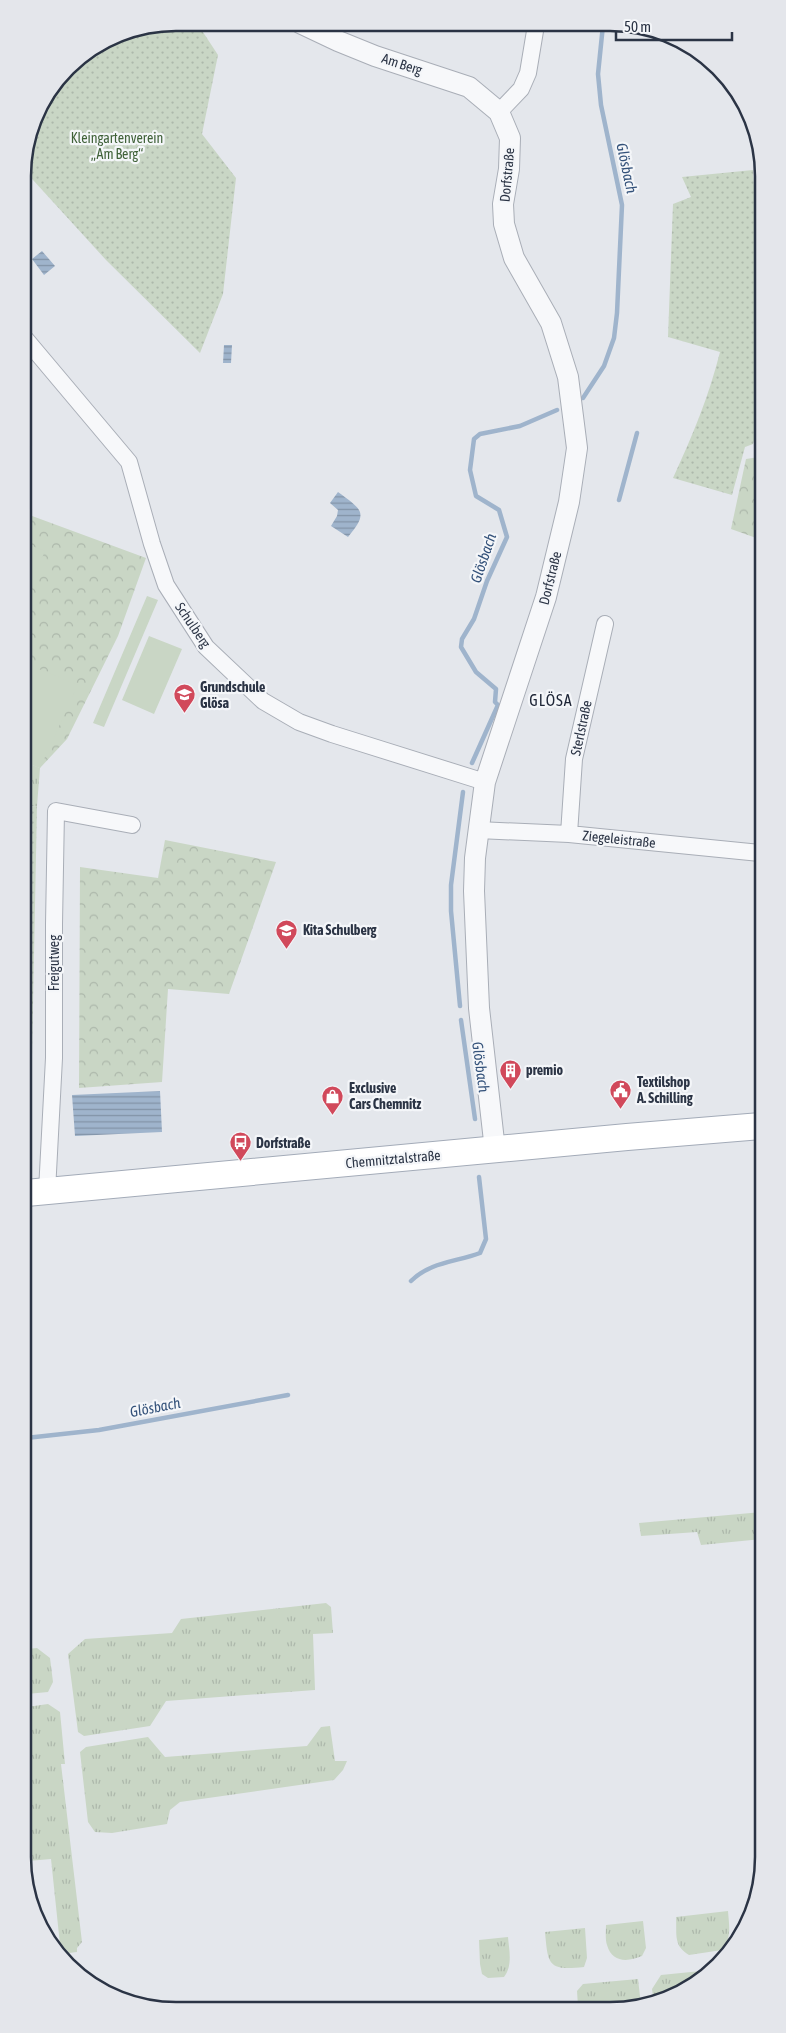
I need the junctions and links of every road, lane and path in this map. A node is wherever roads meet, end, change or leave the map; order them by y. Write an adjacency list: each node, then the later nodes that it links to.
1 (535, 31): 3 (street)
2 (318, 32): 3 (street, Am Berg)
3 (499, 112): 6 (street, Dorfstraße)
4 (32, 347): 6 (street, Schulberg)
5 (605, 624): 9 (street, Sterlstraße)
6 (486, 782): 8 (street, Dorfstraße)
7 (132, 825): 13 (street, Freigutweg)
8 (478, 830): 9 (street, Ziegeleistraße); 12 (street, Dorfstraße)
9 (569, 834): 10 (street, Ziegeleistraße)
10 (755, 852)
11 (754, 1127): 12 (main road, Chemnitztalstraße)
12 (495, 1150): 13 (main road, Chemnitztalstraße)
13 (36, 1192)

